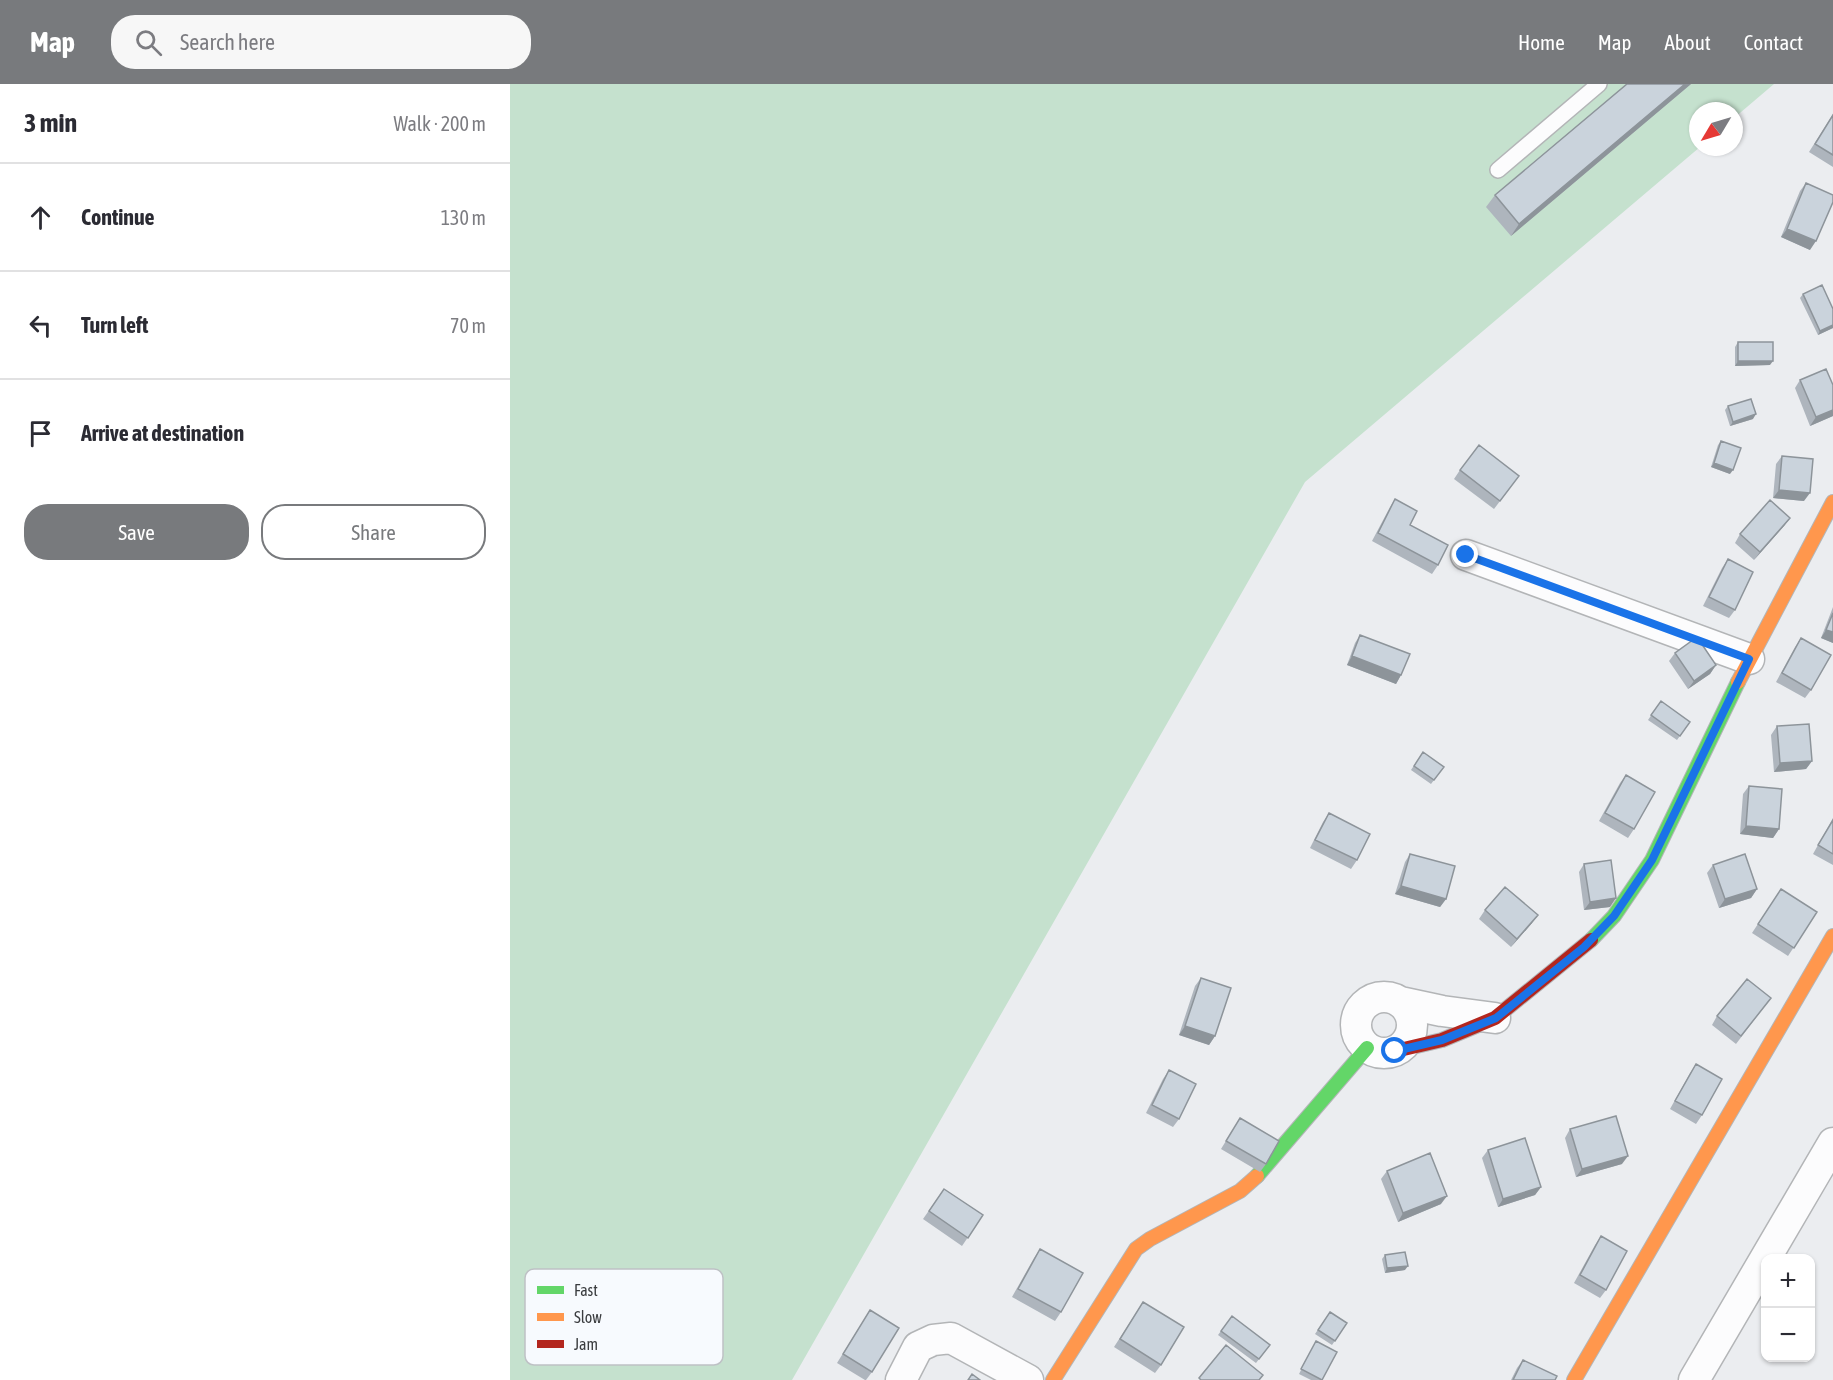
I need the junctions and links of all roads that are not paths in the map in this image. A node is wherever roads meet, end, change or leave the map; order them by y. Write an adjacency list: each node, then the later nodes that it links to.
1 (1599, 84): 2 (lane)
2 (1498, 170)
3 (1833, 502): 5 (street)
4 (1466, 555): 5 (street)
5 (1749, 659): 8 (street)
6 (1833, 936): 14 (street)
7 (1400, 1002): 8 (street); 9 (street); 9 (street)
8 (1496, 1018): 9 (street)
9 (1381, 1050): 13 (street)
10 (1833, 1143): 15 (street)
11 (901, 1380): 12 (street)
12 (1028, 1380)
13 (1053, 1380)
14 (1574, 1380)
15 (1694, 1380)

